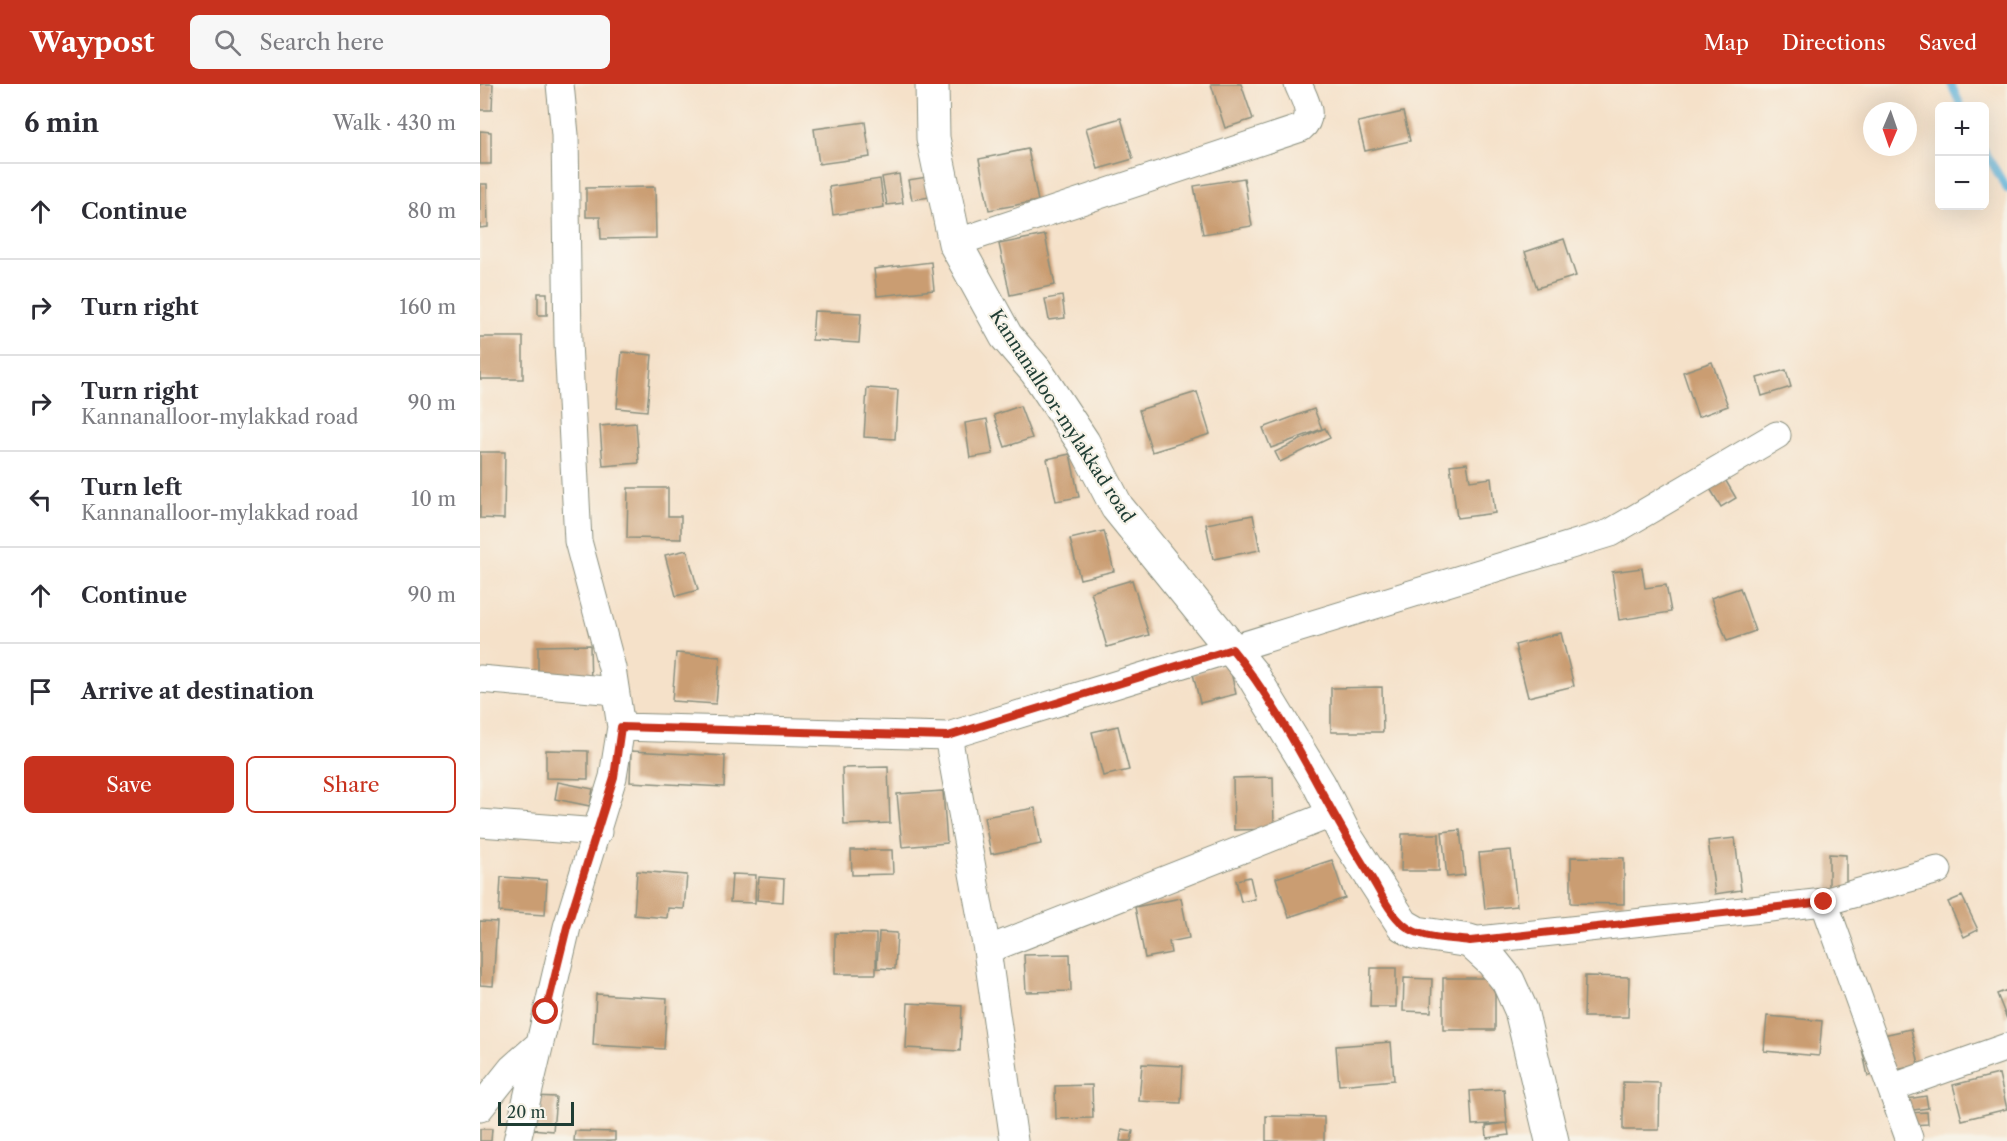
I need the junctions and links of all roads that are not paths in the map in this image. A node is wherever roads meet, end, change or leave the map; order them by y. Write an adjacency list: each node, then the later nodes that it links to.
1 (560, 84): 8 (street)
2 (932, 84): 4 (main road, Kannanalloor-mylakkad road)
3 (1298, 84): 4 (street)
4 (955, 243): 6 (main road, Kannanalloor-mylakkad road)
5 (1777, 435): 6 (street)
6 (1232, 649): 10 (street); 11 (main road, Kannanalloor-mylakkad road)
7 (480, 679): 8 (street)
8 (615, 691): 9 (street)
9 (621, 727): 10 (street); 13 (street)
10 (948, 736): 17 (street)
11 (1334, 813): 16 (main road, Kannanalloor-mylakkad road); 17 (street)
12 (480, 823): 13 (street)
13 (598, 832): 18 (street)
14 (1938, 870): 15 (street)
15 (1824, 902): 16 (street); 20 (street)
16 (1470, 941): 25 (main road)
17 (987, 950): 24 (street)
18 (538, 1046): 21 (street); 23 (street)
19 (2007, 1047): 20 (street)
20 (1891, 1089): 22 (street)
21 (480, 1108)
22 (1909, 1138)
23 (517, 1141)
24 (1014, 1141)
25 (1552, 1141)

